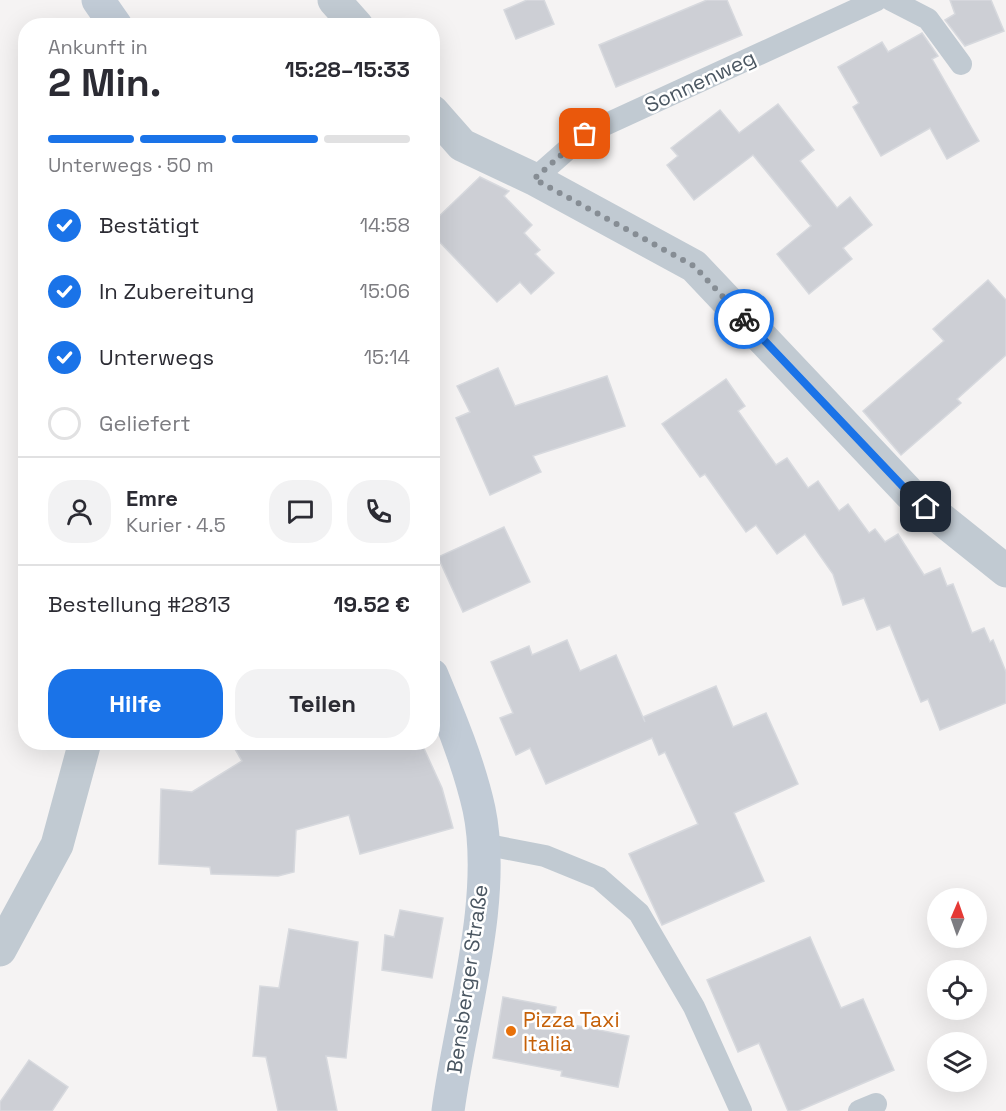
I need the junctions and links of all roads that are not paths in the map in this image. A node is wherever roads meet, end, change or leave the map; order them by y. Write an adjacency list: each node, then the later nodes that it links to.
1 (98, 0): 5 (main road)
2 (334, 0): 6 (street)
3 (877, 0): 9 (lane, Sonnenweg)
4 (891, 0): 7 (lane)
5 (110, 18)
6 (350, 18)
7 (961, 64)
8 (440, 120): 9 (street)
9 (534, 179): 10 (street)
10 (1006, 571)
11 (440, 694): 13 (main road, Bensberger Straße)
12 (83, 750): 14 (street)
13 (483, 844): 15 (main road, Bensberger Straße); 16 (lane)
14 (0, 950)
15 (448, 1111)
16 (741, 1111)

